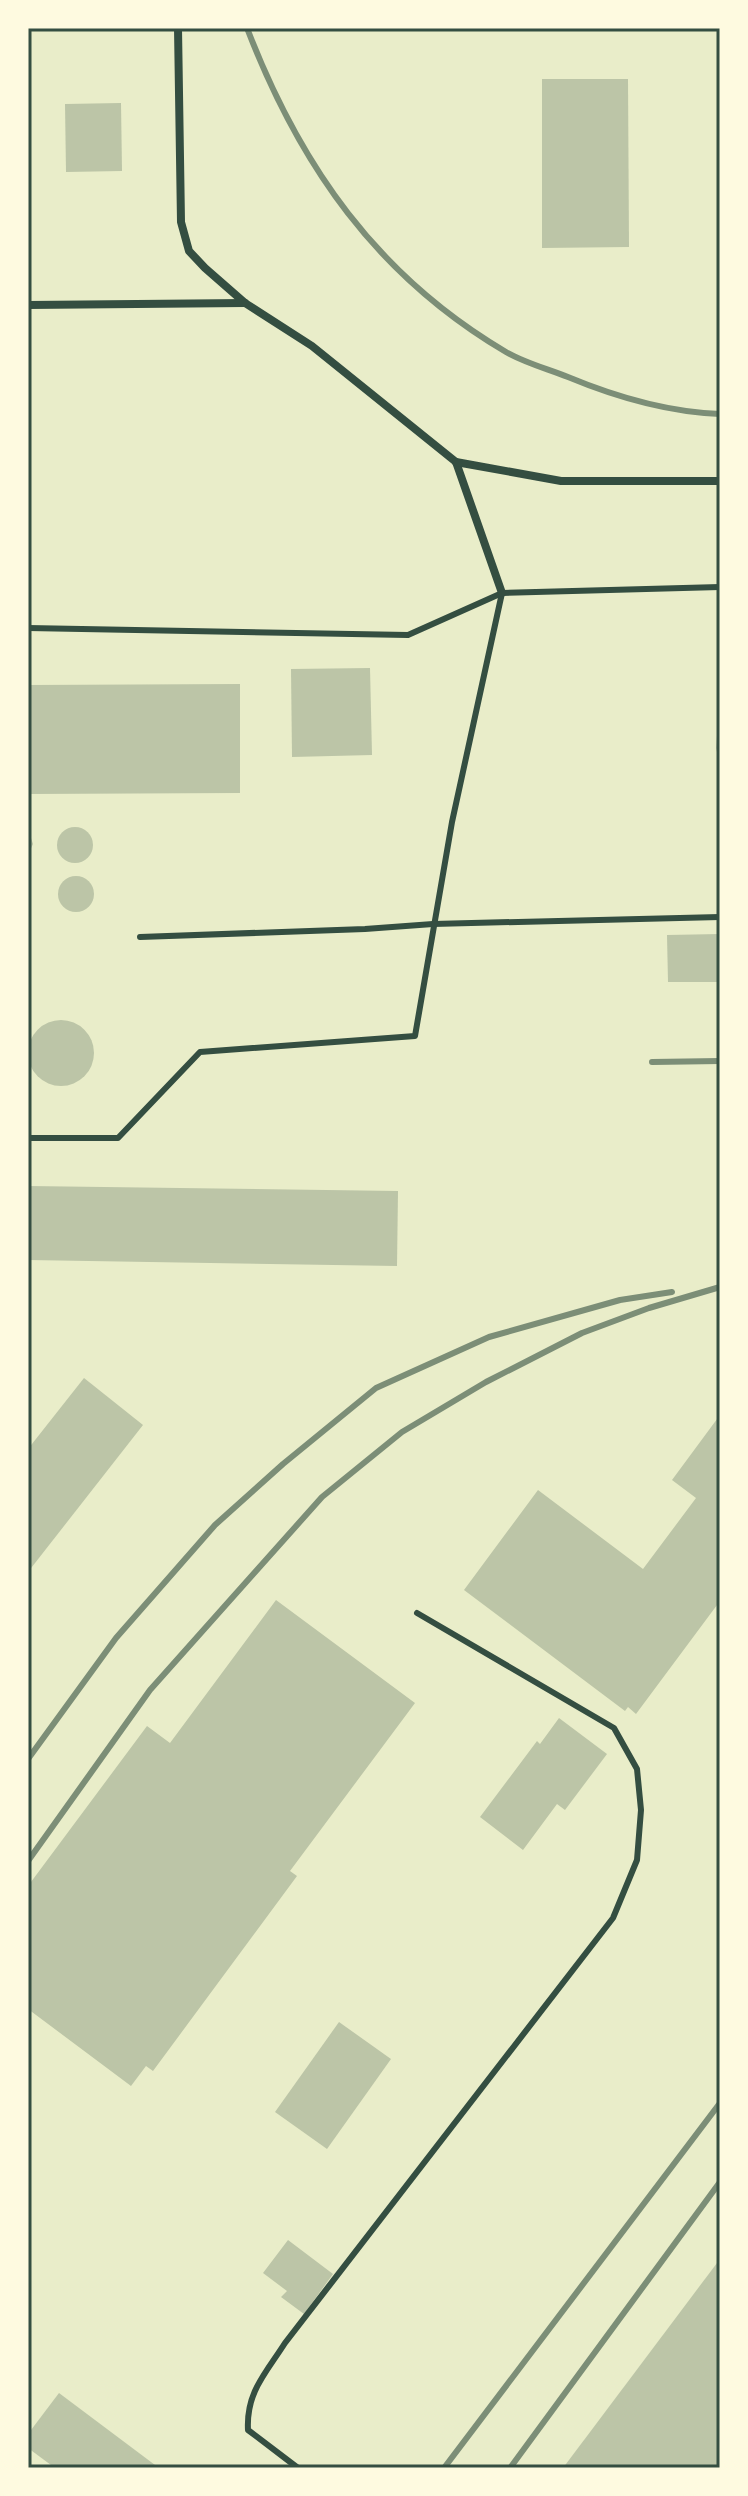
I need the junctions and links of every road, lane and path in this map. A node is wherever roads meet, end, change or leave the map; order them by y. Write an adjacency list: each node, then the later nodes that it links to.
1 (178, 28): 2 (street)
2 (245, 303): 3 (street); 4 (street)
3 (28, 305)
4 (456, 462): 5 (street); 7 (street)
5 (720, 481)
6 (720, 587): 7 (lane)
7 (502, 593): 8 (lane); 10 (lane)
8 (28, 628)
9 (720, 917): 10 (lane)
10 (433, 924): 11 (lane); 12 (lane)
11 (140, 937)
12 (28, 1138)
13 (417, 1613): 14 (lane)
14 (298, 2468)

